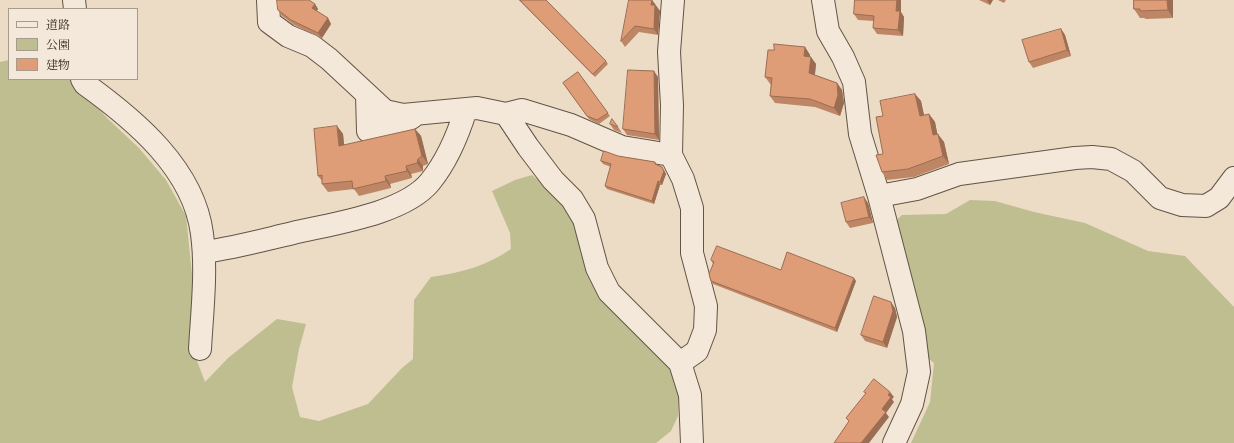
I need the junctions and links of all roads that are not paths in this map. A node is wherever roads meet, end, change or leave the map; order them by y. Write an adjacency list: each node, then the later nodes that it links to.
1 (268, 0): 5 (street)
2 (673, 0): 7 (street)
3 (823, 0): 9 (street)
4 (83, 80): 10 (street)
5 (466, 109): 6 (street); 10 (street)
6 (506, 114): 7 (street); 12 (street)
7 (671, 155): 12 (street)
8 (1234, 178): 9 (street)
9 (880, 196): 14 (street)
10 (204, 252): 11 (street)
11 (200, 349)
12 (680, 363): 13 (street)
13 (692, 443)
14 (894, 443)

